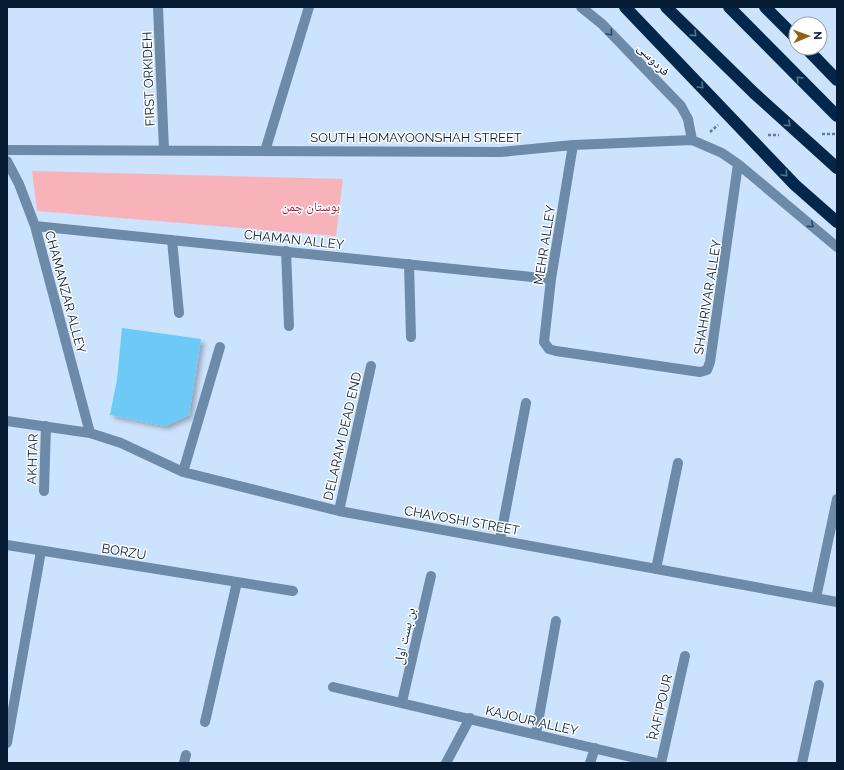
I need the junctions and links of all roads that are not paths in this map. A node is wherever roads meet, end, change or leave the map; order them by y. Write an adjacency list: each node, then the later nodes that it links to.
1 (158, 7): 17 (street, FIRST ORKIDEH)
2 (309, 7): 18 (street)
3 (581, 7): 14 (street, فردوسی, one-way to 14)
4 (618, 7): 9 (highway)
5 (625, 7): 9 (highway)
6 (666, 7): 21 (highway, one-way to 21)
7 (729, 7): 13 (highway, one-way to 7)
8 (765, 7): 10 (highway)
9 (644, 28): 22 (highway, one-way to 22)
10 (788, 30)
11 (814, 56): 12 (highway)
12 (837, 80)
13 (837, 116)
14 (692, 140): 15 (street, SOUTH HOMAYOONSHAH STREET); 20 (street, SOUTH HOMAYOONSHAH STREET)
15 (573, 146): 18 (street, SOUTH HOMAYOONSHAH STREET); 28 (street, MEHR ALLEY)
16 (7, 150): 17 (street, SOUTH HOMAYOONSHAH STREET)
17 (164, 150): 18 (street, SOUTH HOMAYOONSHAH STREET)
18 (265, 151)
19 (7, 160): 23 (street, CHAMANZAR ALLEY)
20 (738, 164): 25 (street, SOUTH HOMAYOONSHAH STREET, one-way to 25); 33 (street, SHAHRIVAR ALLEY)
21 (837, 168)
22 (837, 222)
23 (35, 226): 24 (street, CHAMAN ALLEY); 38 (street, CHAMANZAR ALLEY)
24 (172, 240): 26 (street, CHAMAN ALLEY); 29 (street)
25 (837, 247)
26 (286, 251): 27 (street, CHAMAN ALLEY); 30 (street)
27 (409, 264): 28 (street, CHAMAN ALLEY); 31 (street)
28 (551, 279): 33 (street, MEHR ALLEY)
29 (179, 313)
30 (289, 326)
31 (411, 337)
32 (220, 347): 40 (street)
33 (549, 348)
34 (371, 366): 43 (street, DELARAM DEAD END)
35 (526, 403): 44 (street)
36 (7, 421): 37 (street, CHAVOSHI STREET)
37 (46, 426): 38 (street, CHAVOSHI STREET); 41 (street, AKHTAR)
38 (90, 433): 40 (street, CHAVOSHI STREET)
39 (678, 463): 47 (street)
40 (183, 472): 43 (street, CHAVOSHI STREET)
41 (44, 491)
42 (837, 499): 51 (street)
43 (339, 512): 44 (street, CHAVOSHI STREET)
44 (500, 540): 47 (street, CHAVOSHI STREET)
45 (7, 545): 46 (street, BORZU)
46 (41, 551): 49 (street, BORZU); 61 (street)
47 (656, 569): 51 (street, CHAVOSHI STREET)
48 (431, 576): 57 (street, بن بست اول)
49 (237, 582): 50 (street, BORZU); 59 (street)
50 (293, 591)
51 (816, 598): 52 (street, CHAVOSHI STREET)
52 (837, 602)
53 (556, 621): 60 (street)
54 (686, 656): 66 (street, ًRAFI'POUR)
55 (820, 685): 67 (street)
56 (333, 687): 57 (street, KAJOUR ALLEY)
57 (402, 702): 58 (street, KAJOUR ALLEY)
58 (470, 718): 60 (street, KAJOUR ALLEY); 63 (street)
59 (205, 722)
60 (536, 734): 62 (street, KAJOUR ALLEY)
61 (7, 743)
62 (595, 748): 64 (street); 65 (street, KAJOUR ALLEY)
63 (446, 763)
64 (590, 763)
65 (657, 763)
66 (661, 763)
67 (802, 763)

